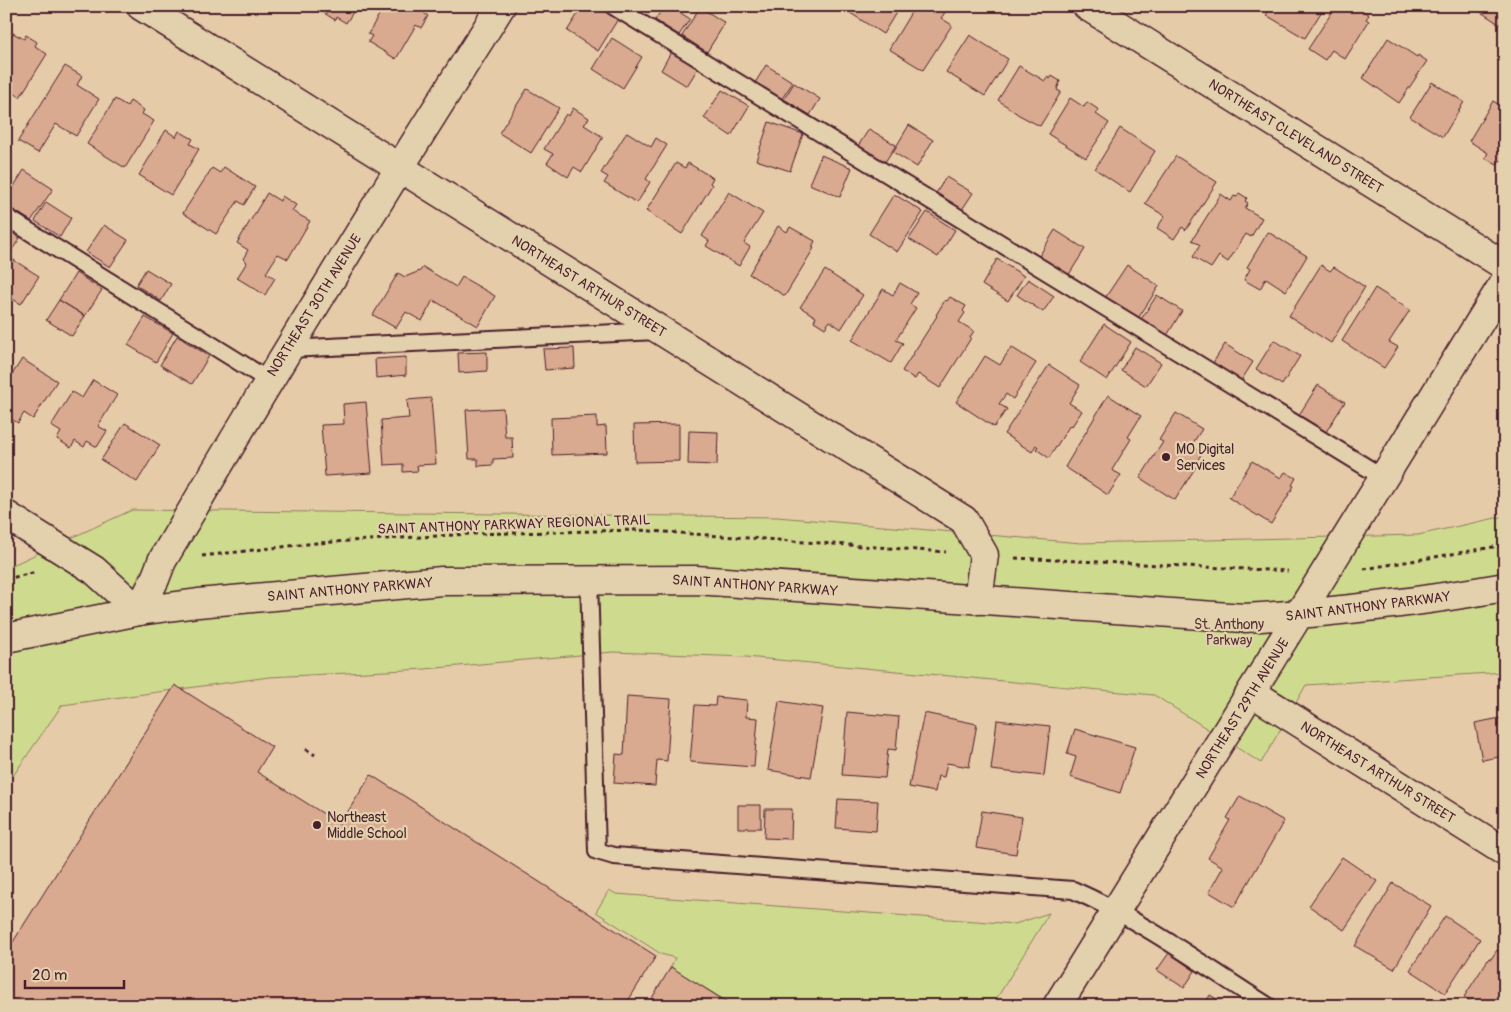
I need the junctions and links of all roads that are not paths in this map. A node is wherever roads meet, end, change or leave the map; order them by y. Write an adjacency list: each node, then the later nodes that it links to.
1 (141, 6): 5 (street, NORTHEAST ARTHUR STREET)
2 (501, 6): 5 (street, NORTHEAST 30TH AVENUE)
3 (613, 6): 12 (lane)
4 (1087, 6): 7 (street, NORTHEAST CLEVELAND STREET)
5 (399, 167): 9 (street, NORTHEAST ARTHUR STREET); 10 (street, NORTHEAST 30TH AVENUE)
6 (6, 217): 11 (lane)
7 (1505, 266)
8 (1505, 282): 12 (street, NORTHEAST 29TH AVENUE)
9 (661, 330): 10 (lane); 16 (street, NORTHEAST ARTHUR STREET)
10 (288, 349): 11 (street, NORTHEAST 30TH AVENUE)
11 (268, 380): 17 (street, NORTHEAST 30TH AVENUE)
12 (1384, 478): 18 (street, NORTHEAST 29TH AVENUE)
13 (6, 515): 17 (street)
14 (589, 580): 16 (street, SAINT ANTHONY PARKWAY); 17 (street, SAINT ANTHONY PARKWAY); 22 (lane)
15 (1505, 588): 18 (street, SAINT ANTHONY PARKWAY)
16 (978, 600): 18 (street, SAINT ANTHONY PARKWAY)
17 (139, 611): 19 (street, SAINT ANTHONY PARKWAY)
18 (1300, 614): 20 (street, NORTHEAST 29TH AVENUE)
19 (6, 638)
20 (1251, 692): 21 (street, NORTHEAST ARTHUR STREET); 22 (street, NORTHEAST 29TH AVENUE)
21 (1505, 852)
22 (1115, 911): 23 (street, NORTHEAST 29TH AVENUE); 24 (lane)
23 (1056, 1006)
24 (1268, 1006)

